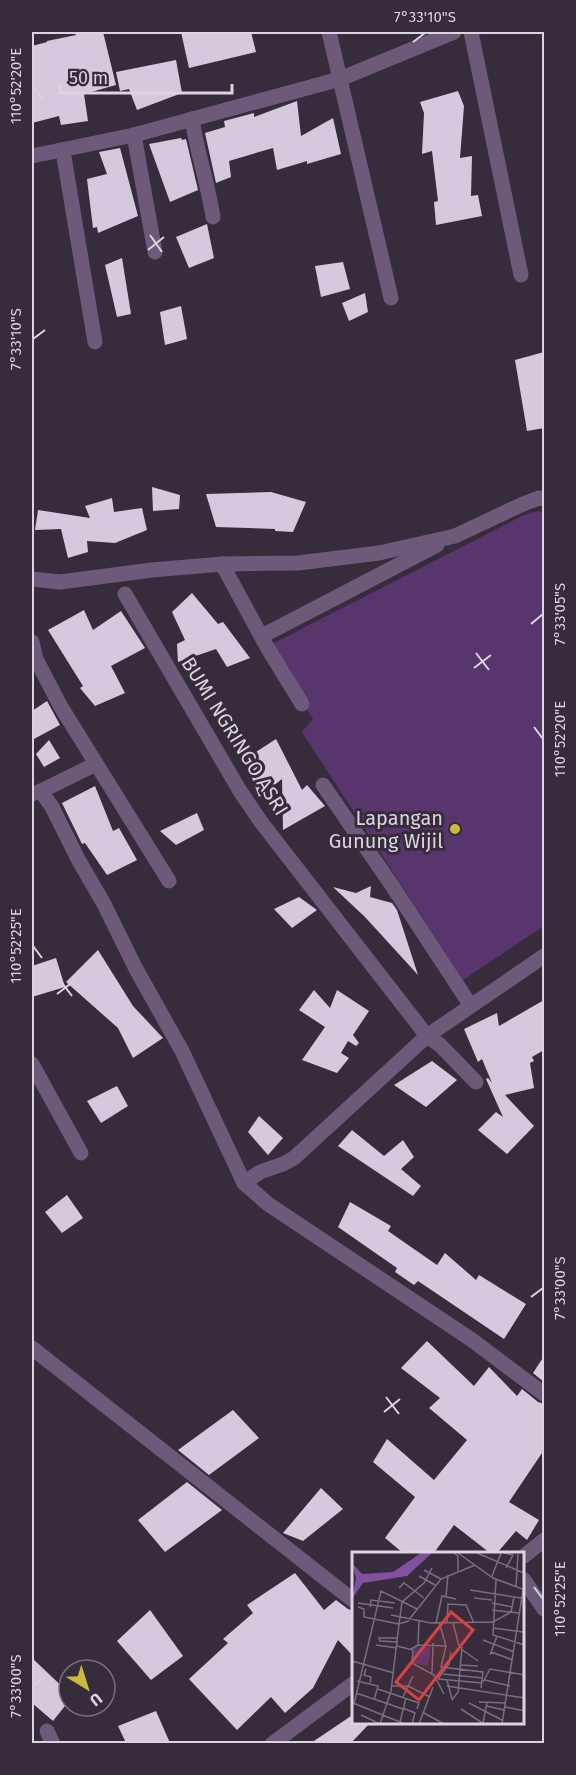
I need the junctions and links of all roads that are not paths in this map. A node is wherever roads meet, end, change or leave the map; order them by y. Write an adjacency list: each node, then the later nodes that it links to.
1 (329, 32): 4 (street)
2 (454, 32): 4 (street)
3 (471, 32): 11 (street)
4 (340, 79): 5 (street); 12 (street)
5 (192, 119): 6 (street); 9 (street)
6 (134, 135): 7 (street); 10 (street)
7 (63, 151): 8 (street); 13 (street)
8 (32, 156)
9 (213, 217)
10 (155, 252)
11 (521, 275)
12 (391, 298)
13 (95, 342)
14 (544, 498): 15 (street)
15 (444, 539): 16 (street); 19 (street)
16 (222, 564): 17 (street); 19 (street)
17 (32, 579)
18 (126, 594): 28 (street, BUMI NGRINGO ASRI)
19 (262, 636): 21 (street)
20 (32, 642): 22 (street)
21 (302, 704)
22 (96, 764): 24 (street); 25 (street)
23 (323, 786): 27 (street)
24 (36, 792): 32 (street)
25 (169, 881)
26 (544, 956): 27 (street)
27 (471, 1006): 28 (street)
28 (427, 1036): 30 (street, BUMI NGRINGO ASRI); 32 (street)
29 (32, 1064): 31 (street)
30 (476, 1082)
31 (81, 1153)
32 (244, 1183): 34 (street)
33 (32, 1348): 38 (street)
34 (544, 1394)
35 (544, 1540): 36 (street)
36 (525, 1555)
37 (525, 1582): 39 (street)
38 (352, 1600)
39 (544, 1610)
40 (352, 1684): 41 (street)
41 (272, 1743)

